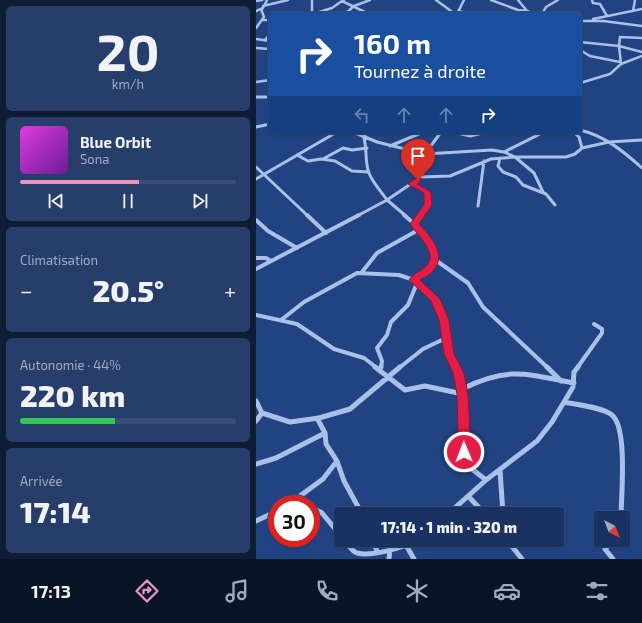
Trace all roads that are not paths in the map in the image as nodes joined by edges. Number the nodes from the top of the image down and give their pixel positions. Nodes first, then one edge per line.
1 (262, 0) edge
2 (268, 0) edge
3 (288, 0) edge
4 (312, 0) edge
5 (343, 0) edge
6 (370, 0) edge
7 (436, 0) edge
8 (464, 0) edge
9 (491, 0) edge
10 (518, 0) edge
11 (558, 0) edge
12 (592, 0) edge
13 (635, 0) edge
14 (256, 1) edge
15 (263, 6) junction
16 (354, 6) junction
17 (260, 9) junction
18 (642, 9) edge
19 (633, 10) junction
20 (256, 11) edge
21 (313, 12) edge
22 (319, 12) edge
23 (347, 12) edge
24 (365, 12) edge
25 (455, 12) edge
26 (458, 12) edge
27 (525, 12) edge
28 (527, 12) edge
29 (543, 12) edge
30 (607, 16) junction
31 (591, 19) junction
32 (262, 20) junction
33 (268, 20) edge
34 (582, 21) edge
35 (642, 26) edge
36 (256, 28) edge
37 (268, 36) edge
38 (642, 38) edge
39 (256, 39) edge
40 (265, 40) junction
41 (268, 41) edge
42 (582, 42) edge
43 (587, 43) junction
44 (619, 46) junction
45 (256, 48) edge
46 (582, 48) edge
47 (268, 49) edge
48 (582, 51) edge
49 (642, 52) edge
50 (642, 56) edge
51 (620, 63) junction
52 (268, 80) edge
53 (256, 82) edge
54 (582, 82) edge
55 (256, 97) edge
56 (268, 98) edge
57 (268, 124) edge
58 (256, 127) edge
59 (582, 130) edge
60 (334, 134) edge
61 (357, 134) edge
62 (367, 134) edge
63 (418, 134) edge
64 (440, 134) edge
65 (458, 134) edge
66 (481, 134) edge
67 (540, 134) edge
68 (576, 134) edge
69 (363, 137) junction
70 (642, 140) edge
71 (609, 142) junction
72 (389, 146) junction
73 (366, 148) junction
74 (582, 148) junction
75 (504, 152) junction
76 (425, 154) junction
77 (297, 155) junction
78 (515, 157) junction
79 (500, 158) junction
80 (323, 159) junction
81 (484, 161) junction
82 (256, 167) edge
83 (642, 168) edge
84 (368, 172) junction
85 (264, 175) junction
86 (420, 177) junction
87 (256, 179) edge
88 (412, 184) junction
89 (543, 192) junction
90 (387, 200) junction
91 (555, 205) dead end
92 (478, 206) dead end
93 (256, 220) edge
94 (414, 224) junction
95 (420, 229) junction
96 (326, 233) junction
97 (297, 248) junction
98 (256, 258) edge
99 (434, 259) junction
100 (271, 261) junction
101 (256, 269) edge
102 (362, 272) junction
103 (415, 281) junction
104 (256, 315) edge
105 (281, 320) junction
106 (594, 324) dead end
107 (446, 338) junction
108 (380, 369) junction
109 (388, 376) junction
110 (561, 381) junction
111 (574, 383) junction
112 (462, 389) junction
113 (463, 394) junction
114 (256, 401) edge
115 (564, 402) junction
116 (262, 414) junction
117 (317, 418) junction
118 (256, 421) edge
119 (325, 433) junction
120 (337, 461) junction
121 (256, 464) edge
122 (500, 470) junction
123 (486, 480) junction
124 (300, 495) edge
125 (468, 496) junction
126 (358, 507) edge
127 (456, 507) edge
128 (478, 507) edge
129 (503, 507) edge
130 (621, 511) edge
131 (320, 512) edge
132 (268, 515) edge
133 (256, 521) edge
134 (334, 528) edge
135 (350, 547) edge
136 (375, 547) edge
137 (398, 547) edge
138 (407, 547) edge
139 (513, 547) edge
140 (607, 547) edge
141 (390, 549) junction
142 (377, 551) junction
143 (389, 559) edge
144 (414, 559) edge
145 (522, 559) edge
146 (613, 559) edge

1 - 14 street
2 - 15 street
3 - 15 street
4 - 21 street
5 - 16 street
5 - 22 street
6 - 16 street
7 - 25 street
8 - 26 street
9 - 27 street
10 - 28 street
11 - 29 street
12 - 30 street
13 - 19 street
15 - 17 street
16 - 23 street
16 - 24 street
17 - 20 street
17 - 32 street
18 - 19 street
19 - 30 street
30 - 31 street
31 - 34 street
31 - 35 street
32 - 33 street
32 - 36 street
37 - 40 street
38 - 44 street
39 - 40 street
40 - 41 street
42 - 43 street
43 - 44 street
43 - 46 street
44 - 49 street
44 - 51 street
45 - 47 street
48 - 51 street
50 - 51 street
51 - 54 street
52 - 53 street
55 - 56 street
57 - 58 street
59 - 71 street
60 - 77 street
61 - 69 street
62 - 69 street
63 - 72 street
64 - 76 street
65 - 66 street
67 - 75 street
68 - 74 street
69 - 72 street
69 - 73 street
70 - 71 street
71 - 74 street
71 - 83 street
72 - 76 street
73 - 80 street
73 - 84 street
74 - 78 street
75 - 76 street
75 - 78 street
76 - 86 street
77 - 80 street
77 - 85 street
78 - 79 street
78 - 89 street
79 - 81 street
79 - 89 street
80 - 84 street
81 - 86 street
81 - 92 street
82 - 85 street
84 - 90 street
85 - 87 street
85 - 96 street
86 - 88 street
88 - 90 street
88 - 94 street
89 - 91 street
90 - 94 street
90 - 96 street
93 - 97 street
94 - 95 street
95 - 99 street
95 - 102 street
96 - 97 street
97 - 100 street
98 - 100 street
99 - 103 street
99 - 110 street
100 - 101 street
102 - 103 street
102 - 105 street
103 - 107 street
103 - 108 street
104 - 105 street
105 - 108 street
106 - 111 street
107 - 109 street
107 - 112 street
108 - 109 street
109 - 113 street
109 - 117 street
110 - 111 street
110 - 112 street
111 - 115 street
112 - 113 street
113 - 123 street
114 - 116 street
115 - 122 street
115 - 130 street
116 - 117 street
116 - 118 street
117 - 119 street
119 - 120 street
119 - 121 street
120 - 124 street
120 - 126 street
122 - 123 street
122 - 129 street
123 - 125 street
125 - 127 street
125 - 128 street
131 - 134 street
132 - 133 street
135 - 142 street
136 - 142 street
137 - 141 street
138 - 144 street
139 - 145 street
140 - 146 street
141 - 142 street
141 - 143 street

